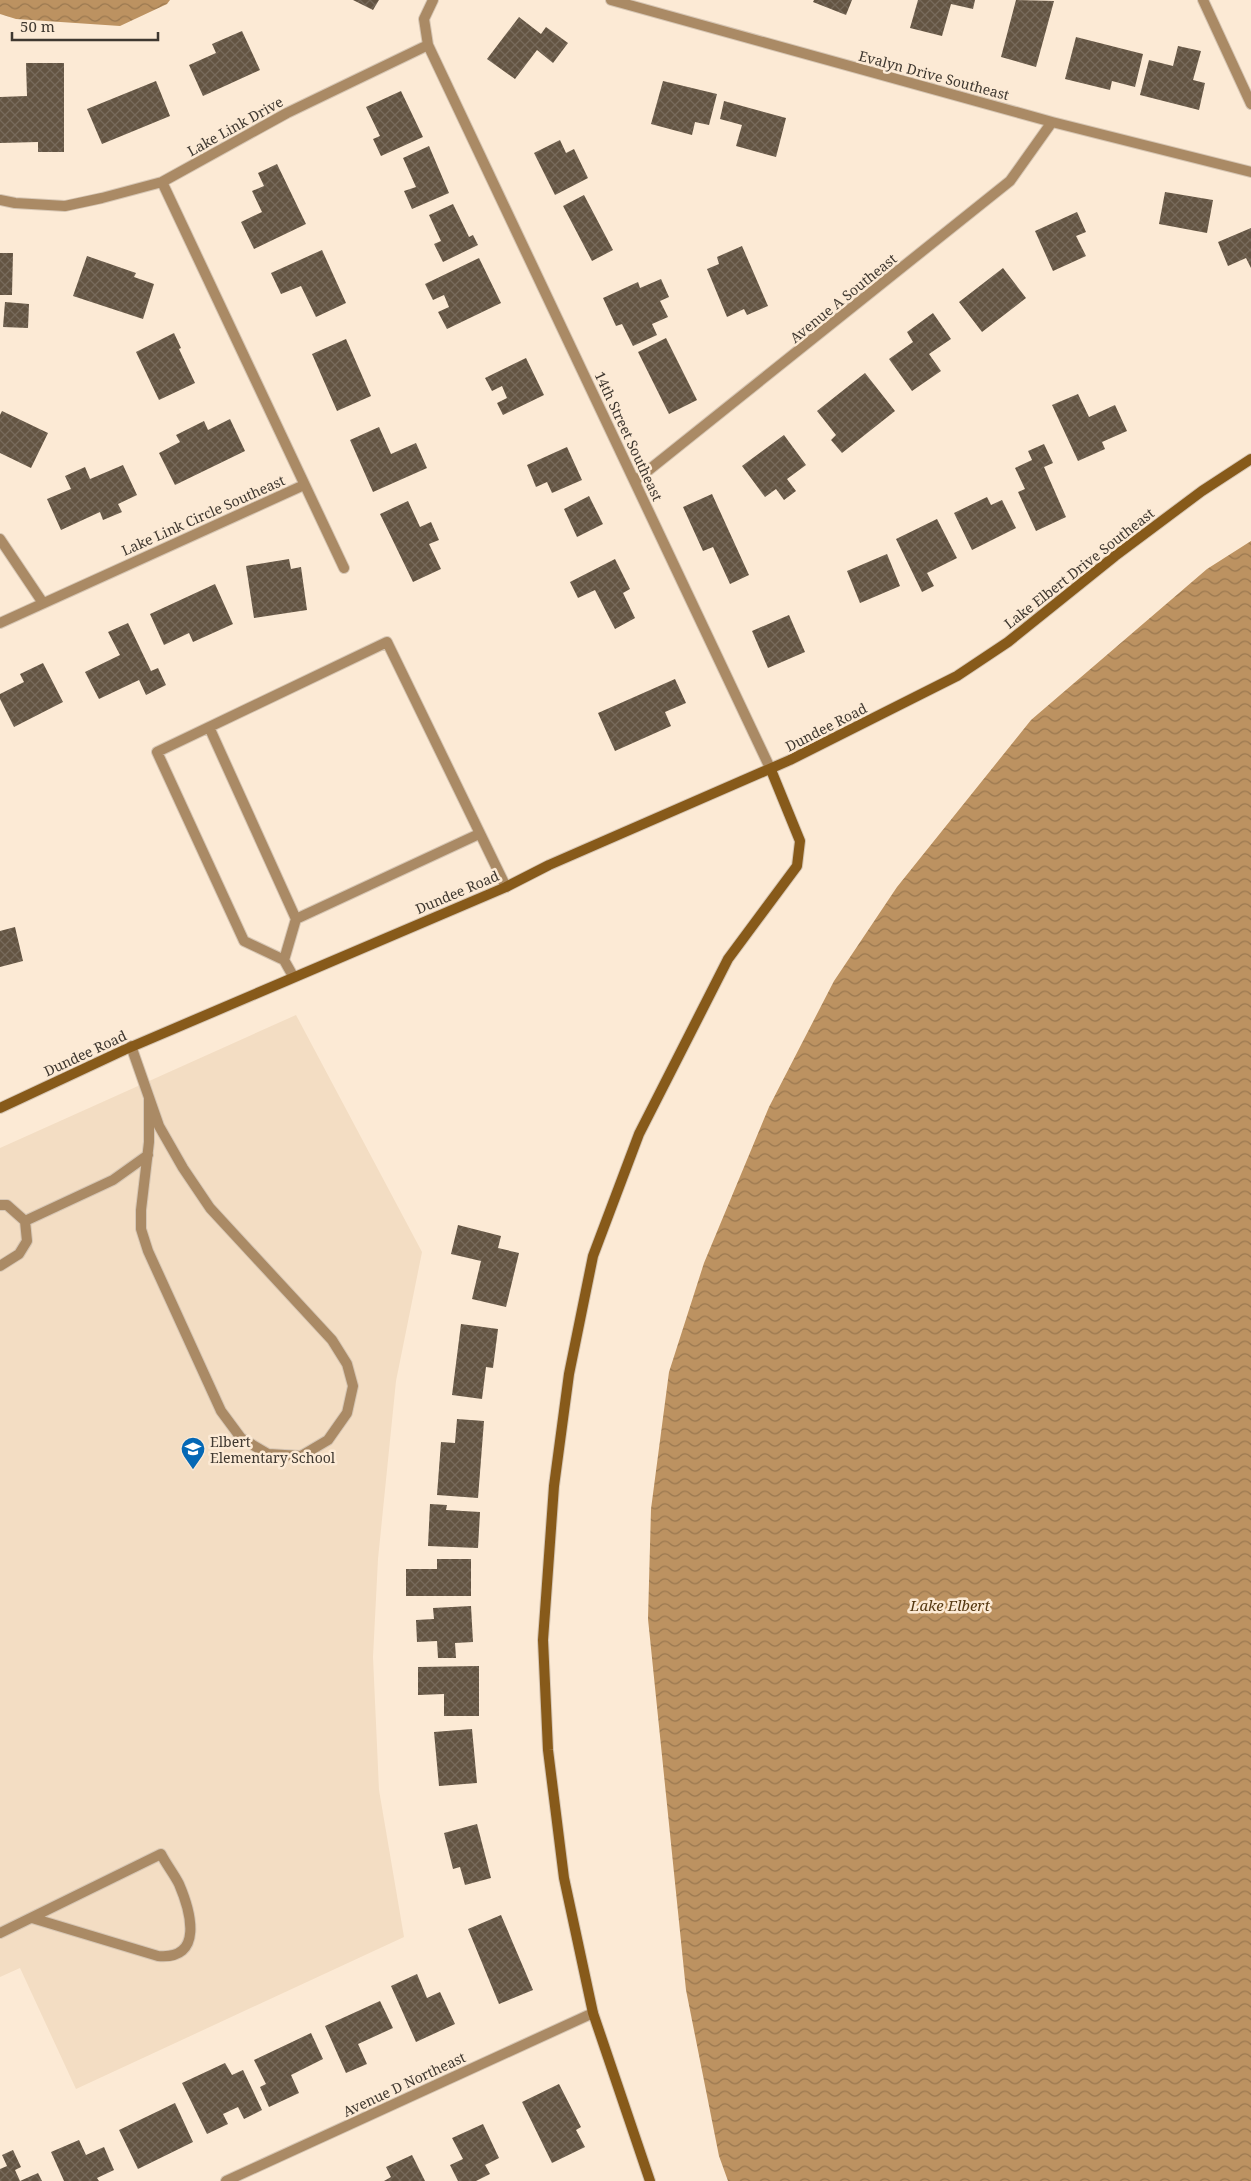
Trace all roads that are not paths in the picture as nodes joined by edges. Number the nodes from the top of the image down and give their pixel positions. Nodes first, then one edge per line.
1 (433, 0) edge
2 (611, 0) edge
3 (1203, 0) edge
4 (428, 45) junction
5 (1251, 104) edge
6 (1052, 122) junction
7 (1251, 172) edge
8 (162, 182) junction
9 (0, 200) edge
10 (1251, 459) edge
11 (635, 481) junction
12 (304, 485) junction
13 (0, 539) edge
14 (344, 568) dead end
15 (43, 603) junction
16 (0, 623) edge
17 (922, 694) joint
18 (209, 727) junction
19 (771, 770) junction
20 (479, 834) junction
21 (506, 887) junction
22 (296, 919) junction
23 (284, 960) junction
24 (292, 976) junction
25 (131, 1046) junction
26 (149, 1098) junction
27 (0, 1108) edge
28 (148, 1155) junction
29 (0, 1206) edge
30 (25, 1221) junction
31 (0, 1266) edge
32 (32, 1918) junction
33 (0, 1933) edge
34 (593, 2013) junction
35 (226, 2181) edge
36 (650, 2181) edge

1 - 4 street
2 - 6 street, Evalyn Drive Southeast
3 - 5 street
4 - 8 street, Lake Link Drive
4 - 11 street, 14th Street Southeast
6 - 7 street, Evalyn Drive Southeast
6 - 11 street, Avenue A Southeast
8 - 9 street, Lake Link Drive
8 - 12 street, Lake Link Circle Southeast
10 - 17 street, Lake Elbert Drive Southeast
11 - 19 street, 14th Street Southeast
12 - 14 street
12 - 15 street, Lake Link Circle Southeast
13 - 15 street
15 - 16 street, Lake Link Circle Southeast
17 - 19 street, Dundee Road
18 - 20 street
18 - 22 street
18 - 23 street
19 - 21 street, Dundee Road
19 - 34 street, 14th Street Southeast
20 - 21 street
20 - 22 street
21 - 24 street, Dundee Road
22 - 23 street
23 - 24 street
24 - 25 street, Dundee Road
25 - 26 street
25 - 27 street, Dundee Road
26 - 28 street
26 - 28 street
28 - 30 street
29 - 30 street
30 - 31 street
32 - 32 street
32 - 33 street
34 - 35 street, Avenue D Northeast
34 - 36 street

